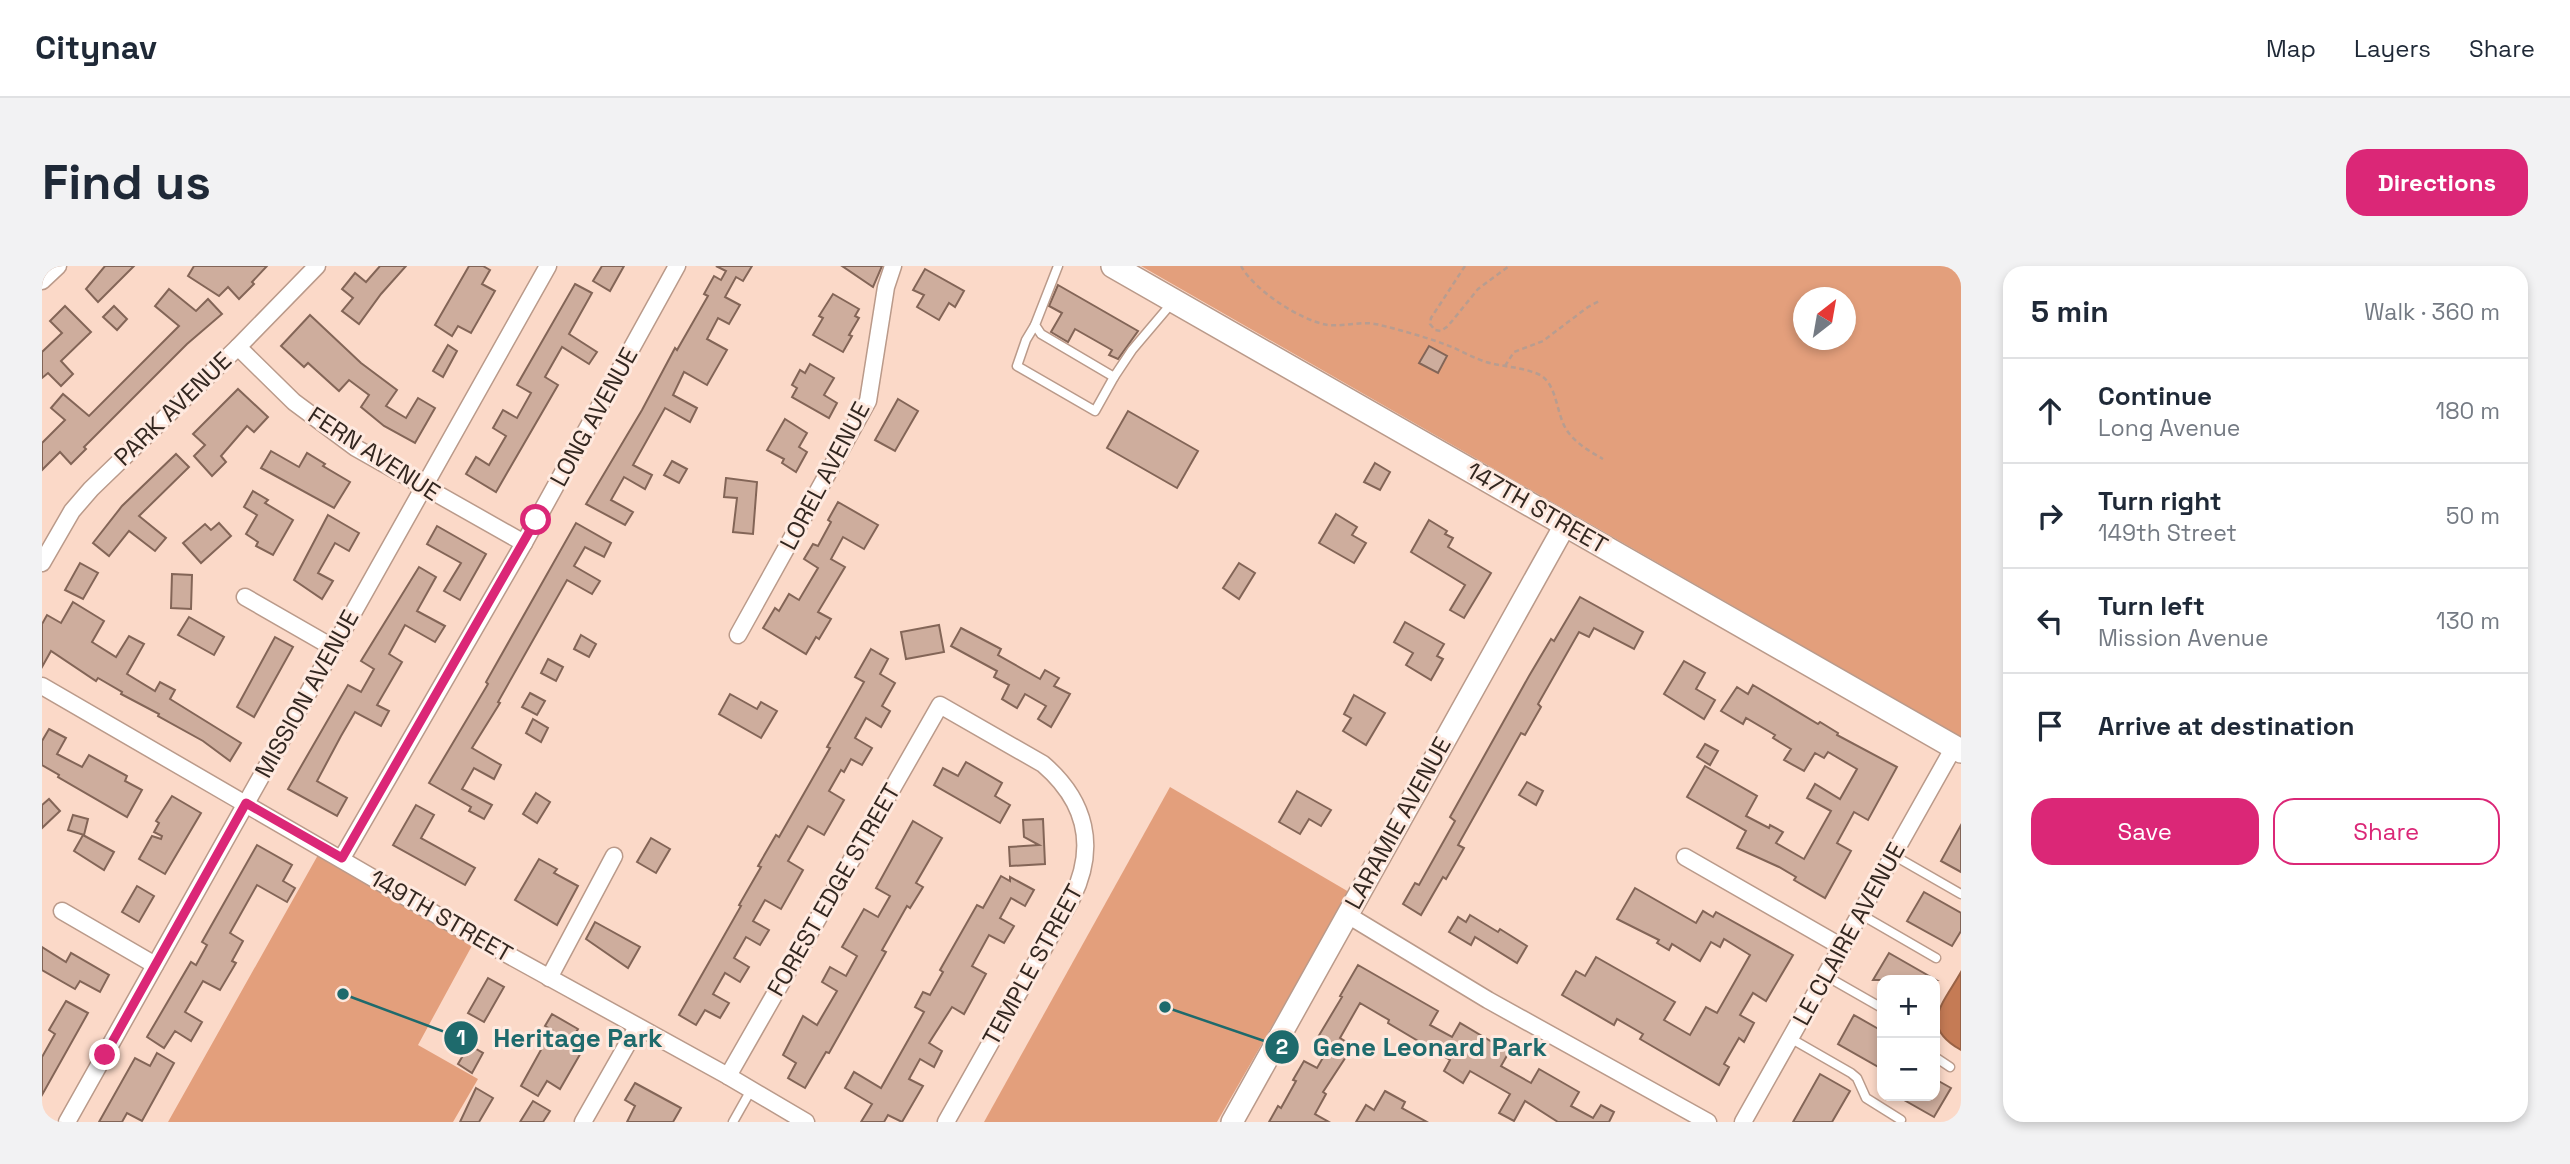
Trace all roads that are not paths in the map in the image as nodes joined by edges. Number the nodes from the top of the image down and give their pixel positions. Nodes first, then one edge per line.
1 (58, 266) edge
2 (317, 266) edge
3 (548, 266) edge
4 (677, 266) edge
5 (894, 266) edge
6 (1058, 266) edge
7 (1112, 266) edge
8 (42, 281) edge
9 (1173, 301) junction
10 (1035, 325) junction
11 (238, 347) junction
12 (1114, 377) junction
13 (424, 488) junction
14 (1565, 525) junction
15 (524, 543) junction
16 (42, 563) edge
17 (245, 597) dead end
18 (738, 635) dead end
19 (332, 647) junction
20 (42, 686) edge
21 (940, 705) joint
22 (1957, 749) edge
23 (246, 803) junction
24 (1893, 855) junction
25 (614, 856) dead end
26 (1685, 857) dead end
27 (342, 858) junction
28 (1961, 894) edge
29 (62, 911) dead end
30 (1860, 914) junction
31 (1346, 915) junction
32 (1842, 947) junction
33 (1936, 958) dead end
34 (155, 965) junction
35 (1826, 976) junction
36 (549, 978) junction
37 (1877, 1005) edge
38 (638, 1027) junction
39 (1790, 1038) junction
40 (1940, 1060) edge
41 (1950, 1067) dead end
42 (728, 1076) junction
43 (751, 1090) junction
44 (1902, 1120) dead end
45 (802, 1121) edge
46 (67, 1122) edge
47 (583, 1122) edge
48 (733, 1122) edge
49 (946, 1122) edge
50 (1232, 1122) edge
51 (1708, 1122) edge
52 (1743, 1122) edge

1 - 8 street
2 - 11 street, PARK AVENUE
3 - 13 street, MISSION AVENUE
4 - 15 street, LONG AVENUE
5 - 18 street, LOREL AVENUE
6 - 10 lane
7 - 9 main road, 147TH STREET
9 - 12 lane
9 - 14 main road, 147TH STREET
10 - 12 lane
10 - 12 lane
11 - 13 street, FERN AVENUE
11 - 16 street, PARK AVENUE
13 - 15 street, FERN AVENUE
13 - 19 street, MISSION AVENUE
14 - 22 main road, 147TH STREET
14 - 31 street, LARAMIE AVENUE
15 - 27 street, LONG AVENUE
17 - 19 street
19 - 23 street, MISSION AVENUE
20 - 23 street, 149TH STREET
21 - 42 street, FOREST EDGE STREET
21 - 49 street, TEMPLE STREET
22 - 24 street, LE CLAIRE AVENUE
23 - 27 street, 149TH STREET
23 - 34 street, MISSION AVENUE
24 - 28 lane
24 - 30 street, LE CLAIRE AVENUE
25 - 36 street
26 - 32 street
27 - 36 street, 149TH STREET
29 - 34 street
30 - 32 street, LE CLAIRE AVENUE
30 - 33 lane
31 - 50 street, LARAMIE AVENUE
31 - 51 street
32 - 35 street, LE CLAIRE AVENUE
34 - 46 street, MISSION AVENUE
35 - 37 lane
35 - 39 street, LE CLAIRE AVENUE
36 - 38 street, 149TH STREET
38 - 42 street, 149TH STREET
38 - 47 street
39 - 44 lane
39 - 52 street, LE CLAIRE AVENUE
40 - 41 lane
42 - 43 street, 149TH STREET
43 - 45 street, 149TH STREET
43 - 48 lane

